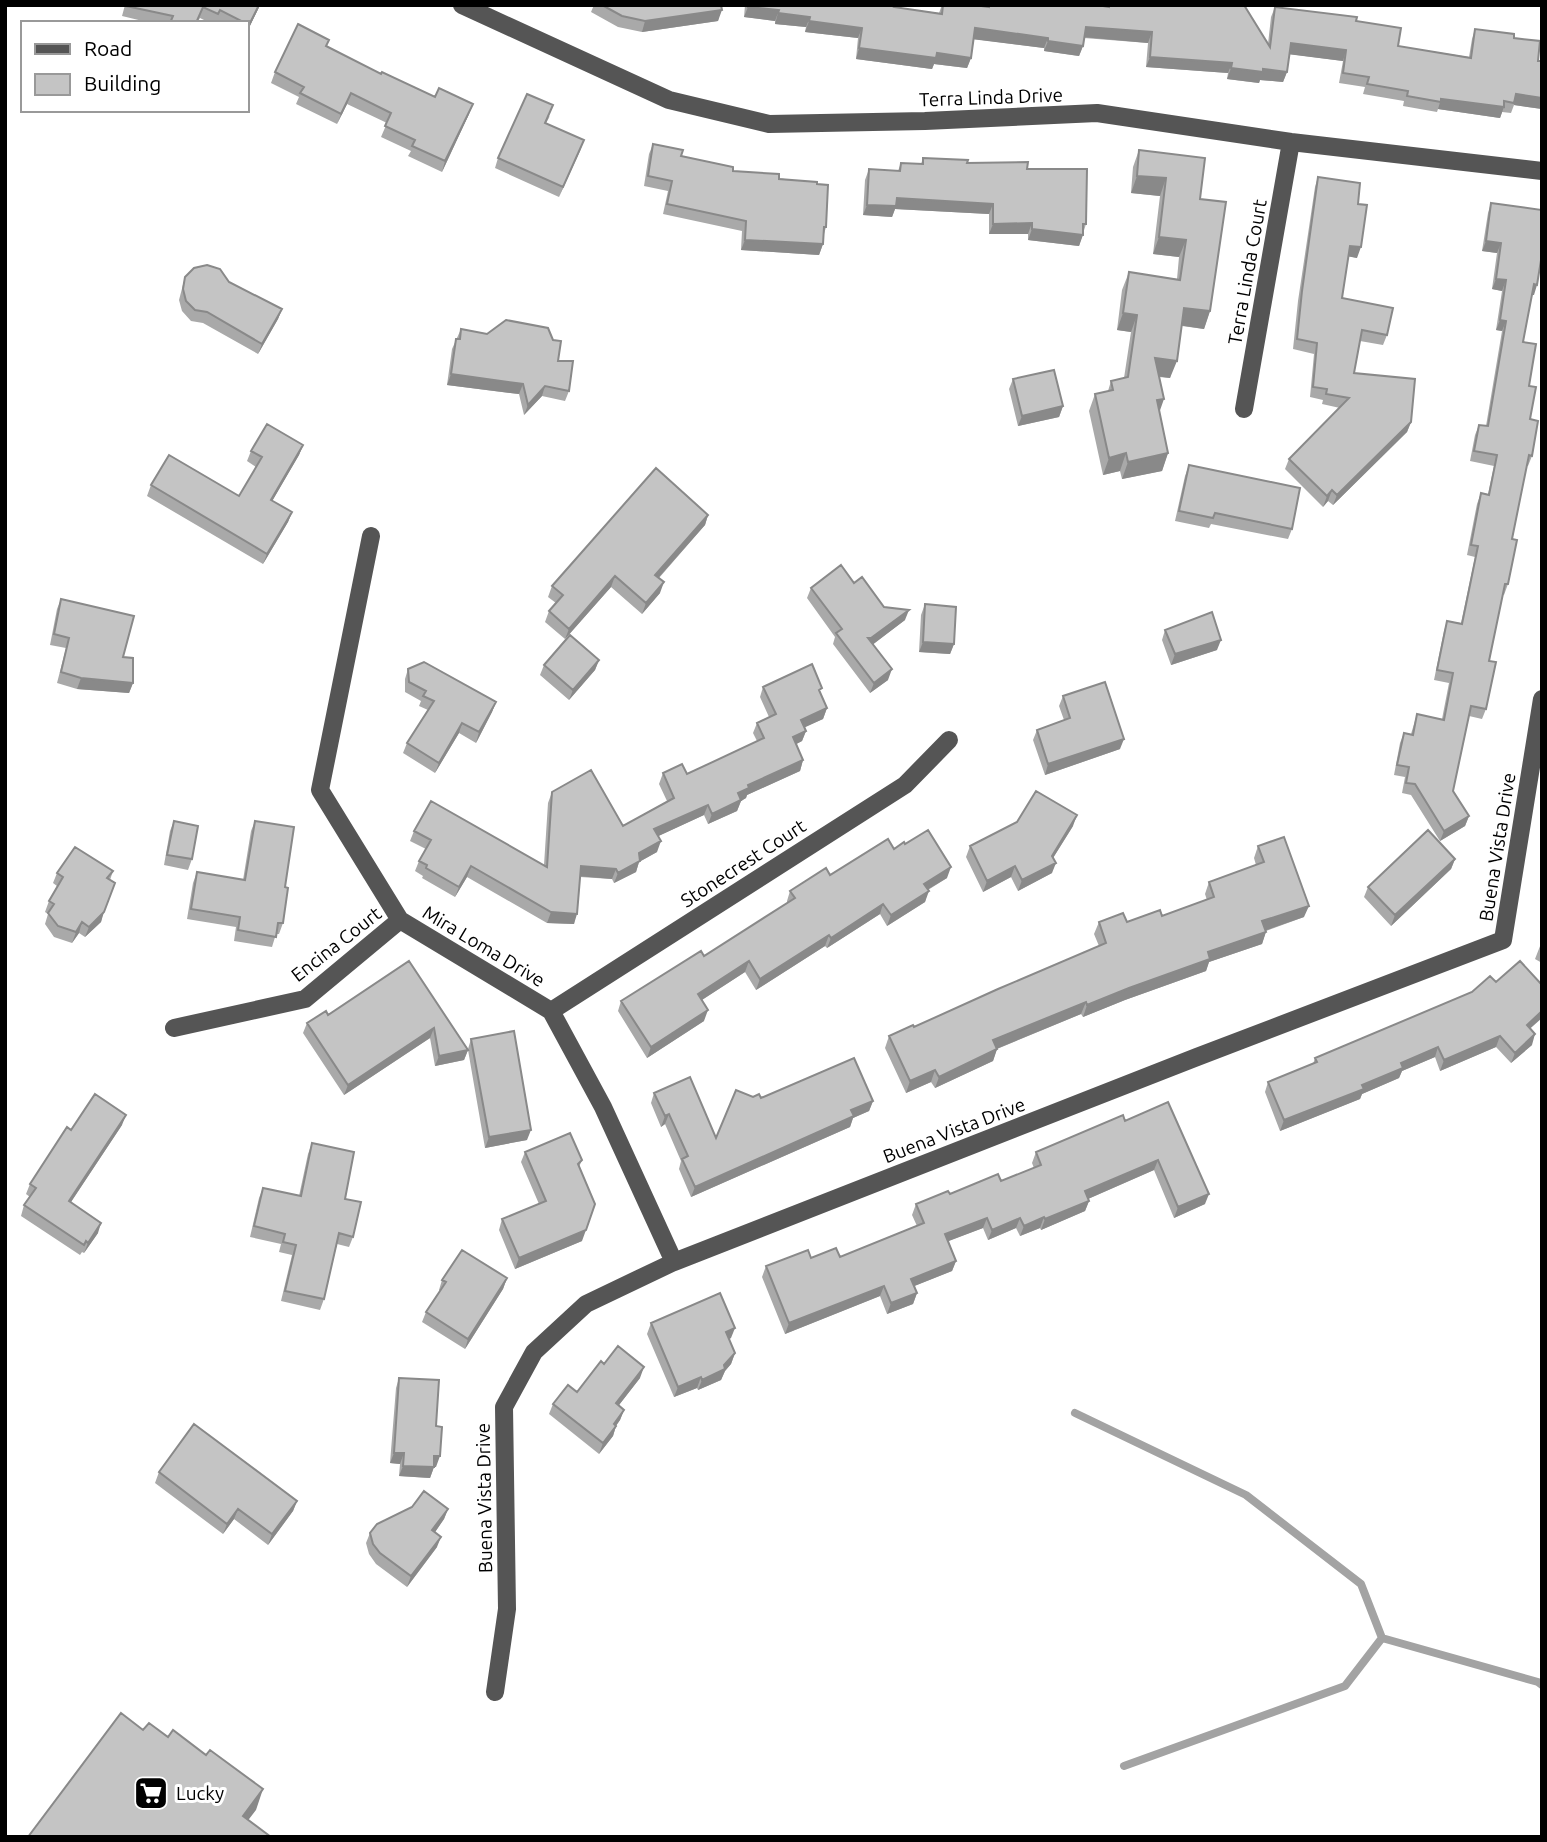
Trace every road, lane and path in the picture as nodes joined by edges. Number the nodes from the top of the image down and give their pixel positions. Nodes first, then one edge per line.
1 (462, 5) edge
2 (1292, 142) junction
3 (1542, 171) edge
4 (1244, 409) dead end
5 (371, 536) dead end
6 (1542, 699) edge
7 (949, 740) dead end
8 (400, 920) junction
9 (551, 1011) junction
10 (174, 1028) dead end
11 (674, 1262) junction
12 (495, 1692) dead end

1 - 2 street, Terra Linda Drive
2 - 3 street, Terra Linda Drive
2 - 4 street, Terra Linda Court
5 - 8 street, Mira Loma Drive
6 - 11 street, Buena Vista Drive
7 - 9 street, Stonecrest Court
8 - 9 street, Mira Loma Drive
8 - 10 street, Encina Court
9 - 11 street, Mira Loma Drive
11 - 12 street, Buena Vista Drive

